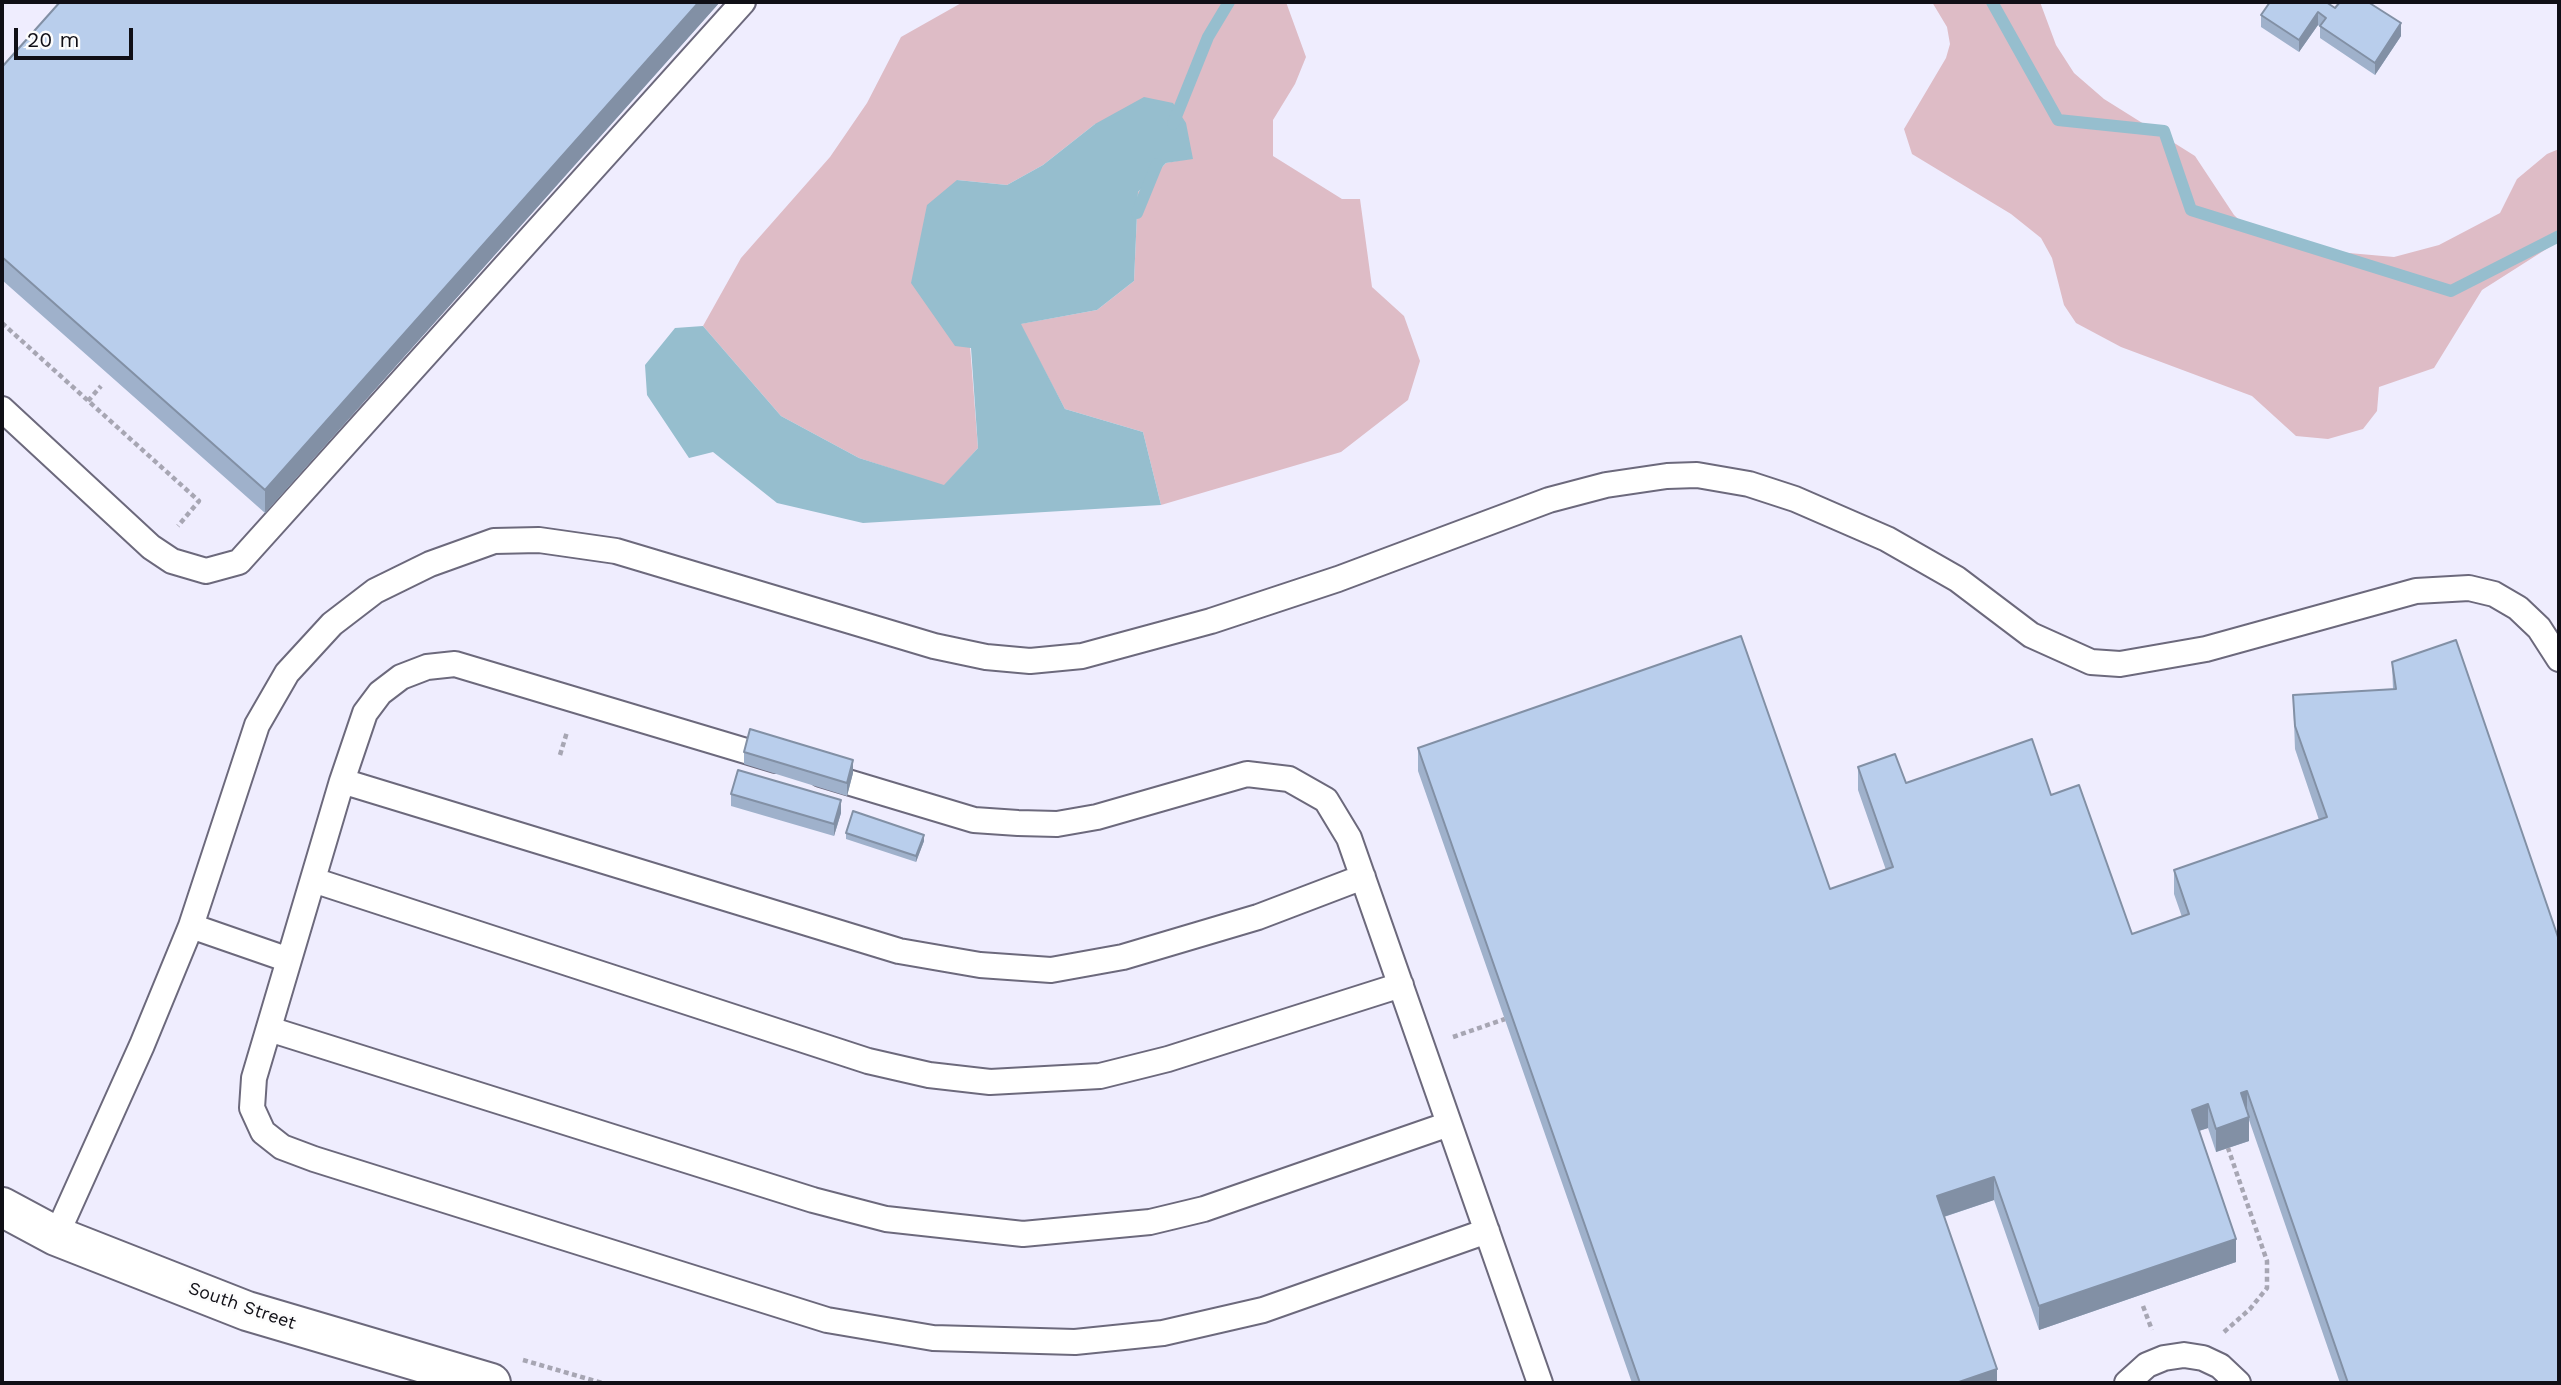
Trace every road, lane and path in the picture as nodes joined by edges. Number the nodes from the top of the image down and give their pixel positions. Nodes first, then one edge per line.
1 (743, 2) edge
2 (2, 323) edge
3 (101, 386) dead end
4 (88, 401) junction
5 (2, 409) edge
6 (178, 526) dead end
7 (2559, 659) edge
8 (342, 781) junction
9 (1363, 877) junction
10 (313, 880) junction
11 (191, 926) junction
12 (289, 960) junction
13 (1401, 985) junction
14 (1505, 1019) edge
15 (269, 1029) junction
16 (1449, 1039) dead end
17 (1449, 1124) junction
18 (2228, 1148) edge
19 (2, 1207) edge
20 (1487, 1231) junction
21 (56, 1236) junction
22 (2143, 1306) edge
23 (2159, 1328) dead end
24 (2213, 1329) dead end
25 (2152, 1331) junction
26 (2139, 1336) dead end
27 (491, 1383) edge
28 (1540, 1383) edge
29 (2127, 1383) edge
30 (2238, 1383) edge

1 - 5 lane
2 - 4 path
3 - 4 path
4 - 6 path
7 - 11 lane
8 - 9 lane
8 - 9 lane
8 - 10 lane
9 - 13 lane
10 - 12 lane
10 - 13 lane
11 - 12 lane
11 - 21 lane
12 - 15 lane
13 - 17 lane
14 - 16 path
15 - 17 lane
15 - 20 lane
17 - 20 lane
18 - 24 path
19 - 21 street, South Street
20 - 28 lane
21 - 27 street, South Street
22 - 25 path
23 - 25 path
25 - 26 path
29 - 30 lane

